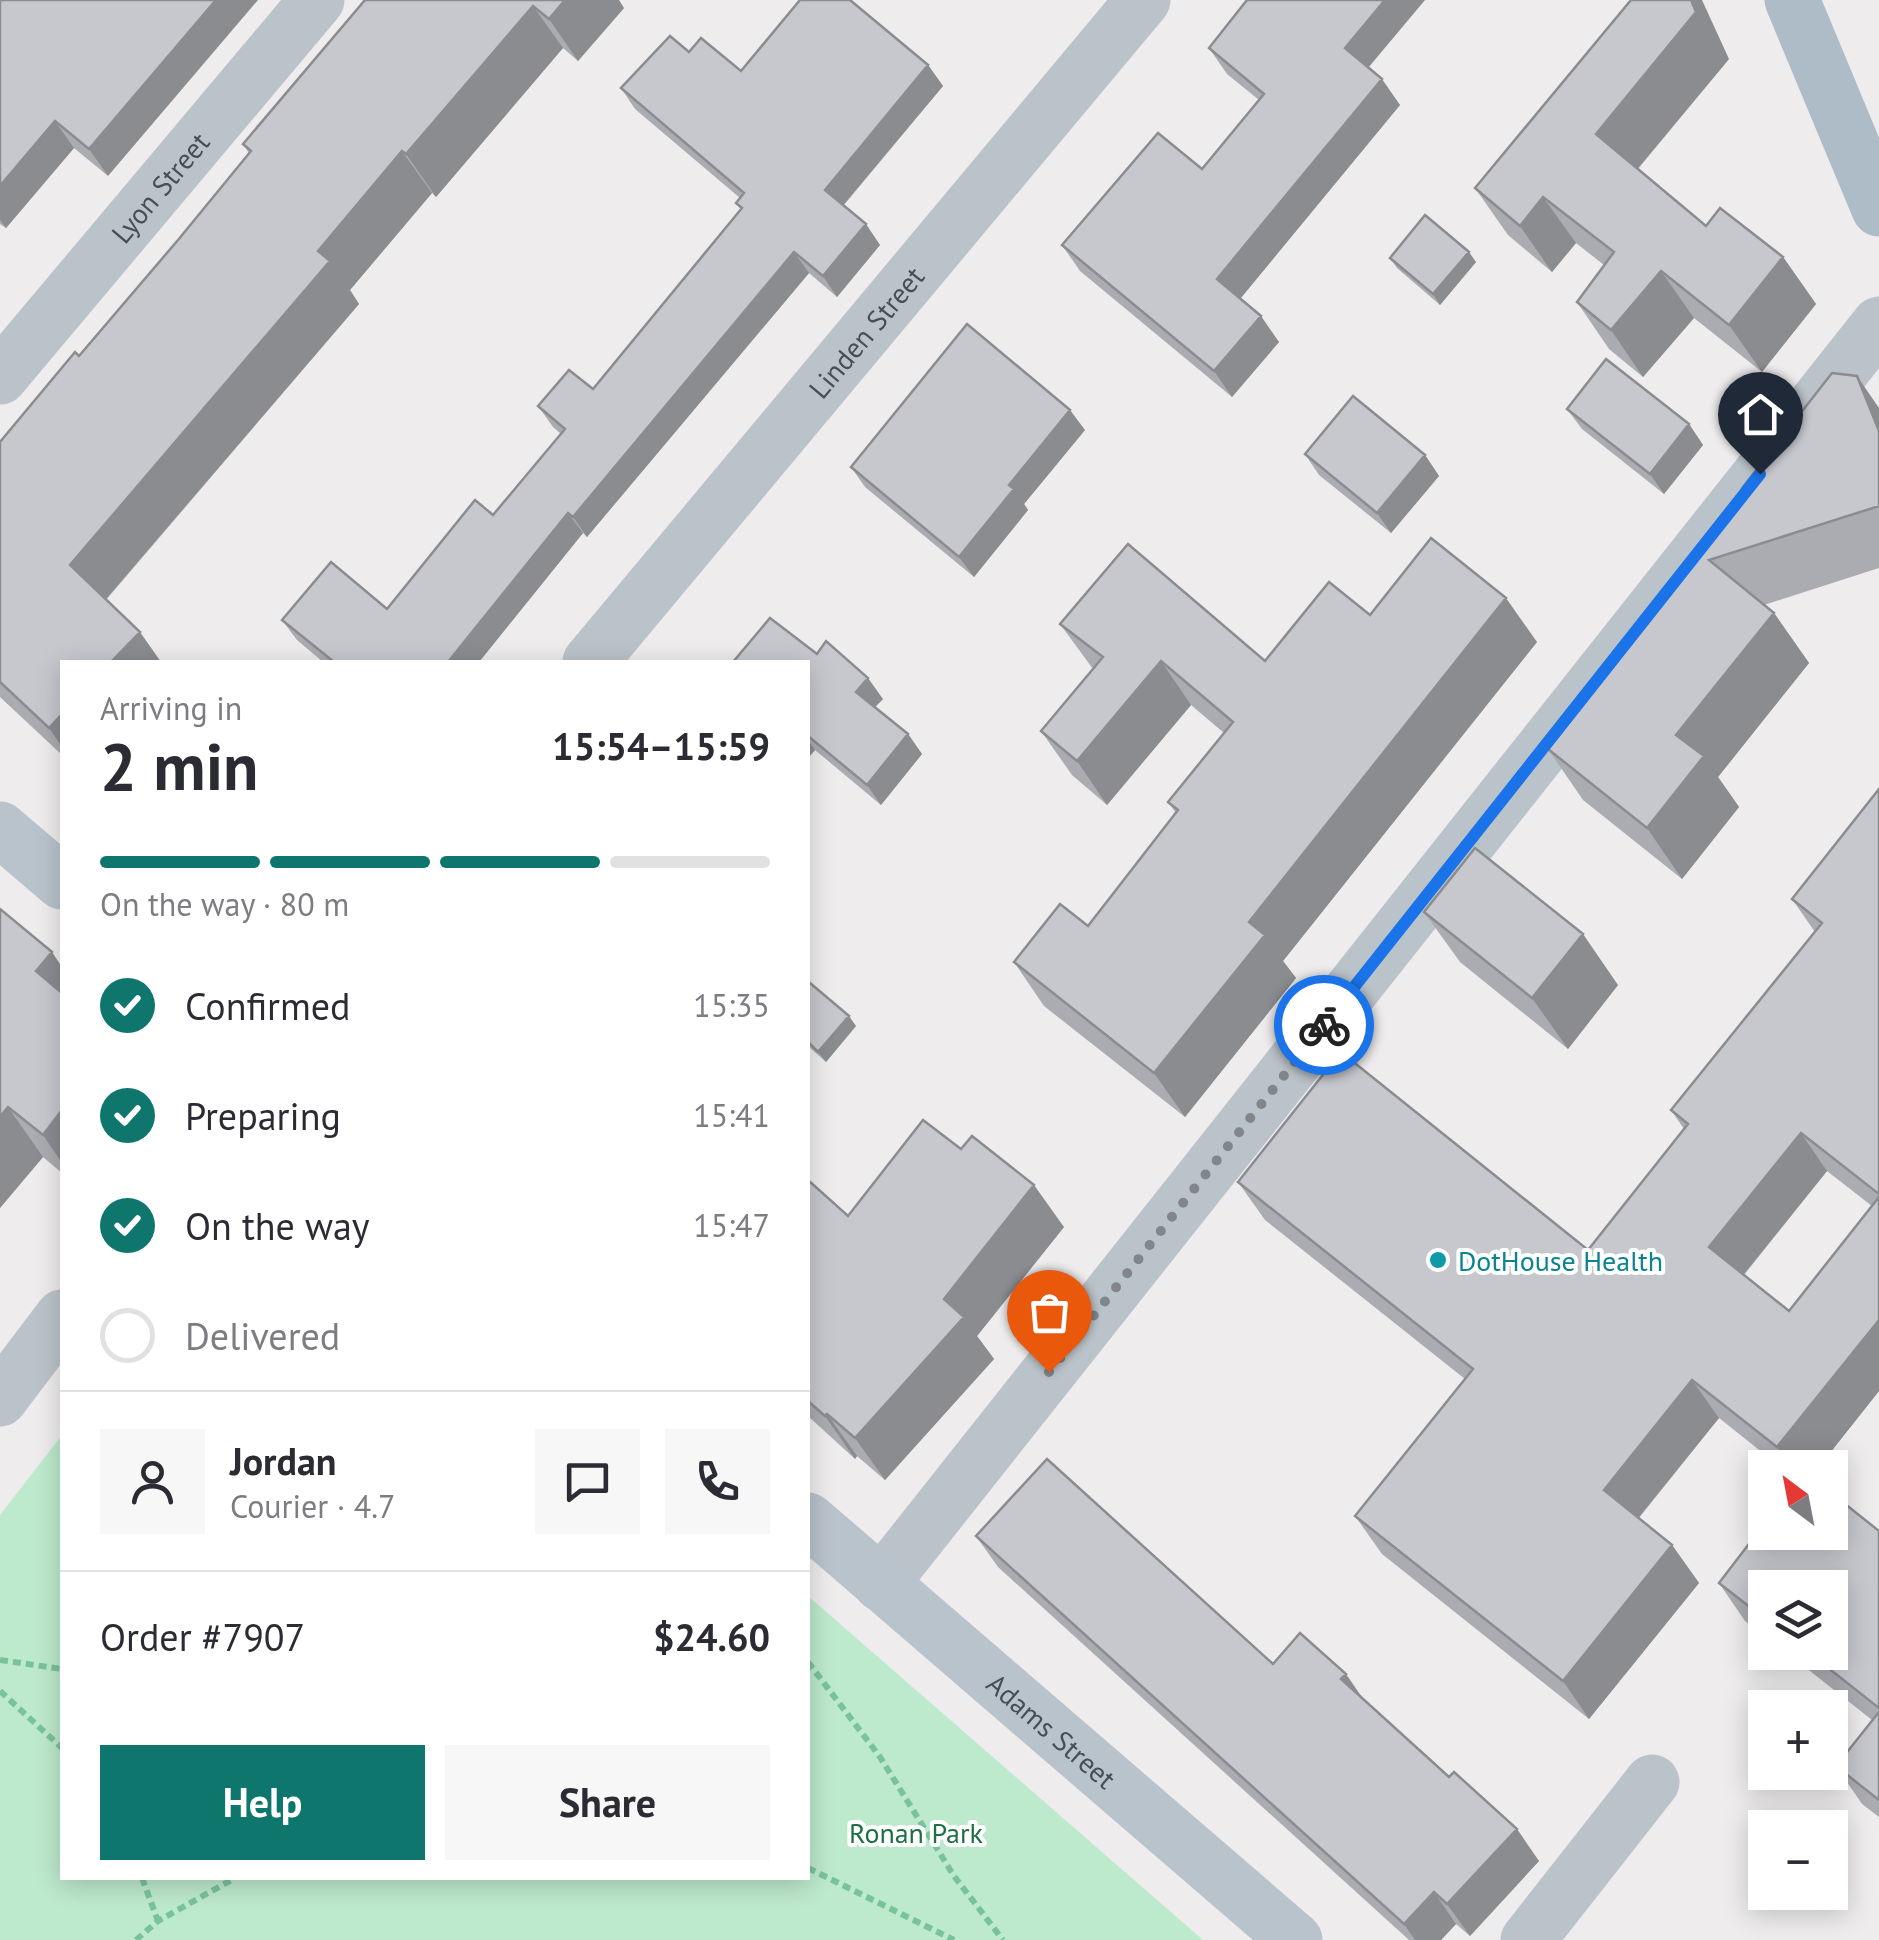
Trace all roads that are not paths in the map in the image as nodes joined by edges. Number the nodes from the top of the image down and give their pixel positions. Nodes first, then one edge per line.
1 (318, 0) edge
2 (1143, 0) edge
3 (1792, 0) edge
4 (1879, 209) edge
5 (1879, 324) edge
6 (0, 377) edge
7 (592, 660) edge
8 (0, 828) edge
9 (60, 880) edge
10 (60, 1320) edge
11 (0, 1399) edge
12 (810, 1522) edge
13 (881, 1584) junction
14 (1652, 1782) dead end
15 (1295, 1940) edge
16 (1528, 1940) edge

1 - 6 street, Lyon Street
2 - 7 street, Linden Street
3 - 4 main road
5 - 13 street
8 - 9 main road
10 - 11 street
12 - 13 main road, Adams Street
13 - 15 main road, Adams Street
14 - 16 street

